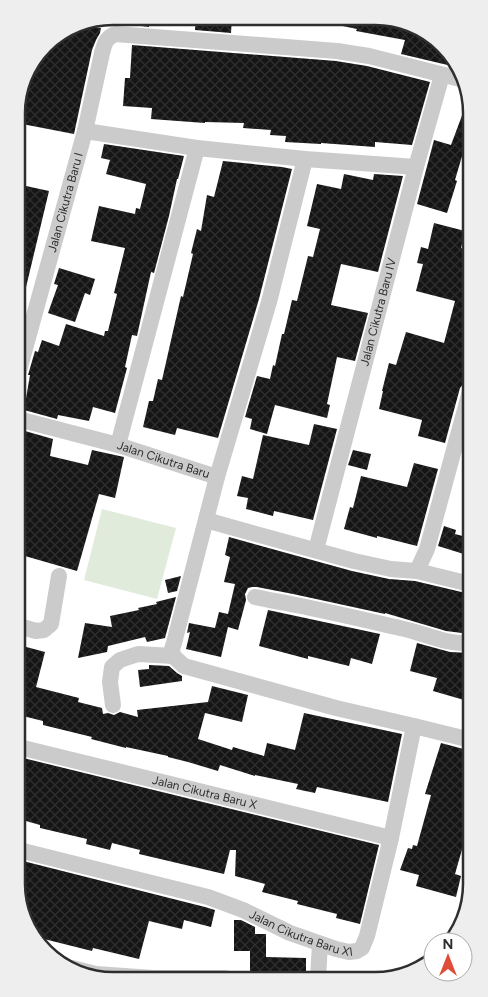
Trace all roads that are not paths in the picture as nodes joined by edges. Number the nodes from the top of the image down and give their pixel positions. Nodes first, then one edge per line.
1 (442, 75) junction
2 (456, 78) edge
3 (85, 131) junction
4 (197, 148) junction
5 (304, 159) junction
6 (416, 167) junction
7 (25, 349) edge
8 (463, 417) edge
9 (25, 421) edge
10 (118, 445) junction
11 (217, 477) junction
12 (206, 520) junction
13 (316, 550) junction
14 (417, 570) junction
15 (59, 576) dead end
16 (463, 582) edge
17 (254, 597) dead end
18 (25, 628) edge
19 (463, 644) edge
20 (173, 656) junction
21 (113, 705) dead end
22 (414, 726) junction
23 (463, 738) edge
24 (25, 748) edge
25 (391, 838) junction
26 (25, 851) edge
27 (320, 944) junction
28 (318, 972) edge

1 - 2 street
1 - 3 street, Jalan Cikutra Baru I
1 - 6 street, Jalan Cikutra Baru IV
3 - 4 street
3 - 7 street, Jalan Cikutra Baru I
4 - 5 street
4 - 10 street
5 - 6 street
5 - 11 street
6 - 13 street, Jalan Cikutra Baru IV
8 - 14 street
9 - 10 street, Jalan Cikutra Baru
10 - 11 street, Jalan Cikutra Baru
11 - 12 street, Jalan Cikutra Baru
12 - 13 street
12 - 20 street, Jalan Cikutra Baru
13 - 14 street
14 - 16 street
15 - 18 street
17 - 19 street
20 - 21 street
20 - 22 street
22 - 23 street
22 - 25 street, Jalan Cikutra Baru XI
24 - 25 street, Jalan Cikutra Baru X
25 - 27 street, Jalan Cikutra Baru XI
26 - 27 street, Jalan Cikutra Baru XI
27 - 28 street

